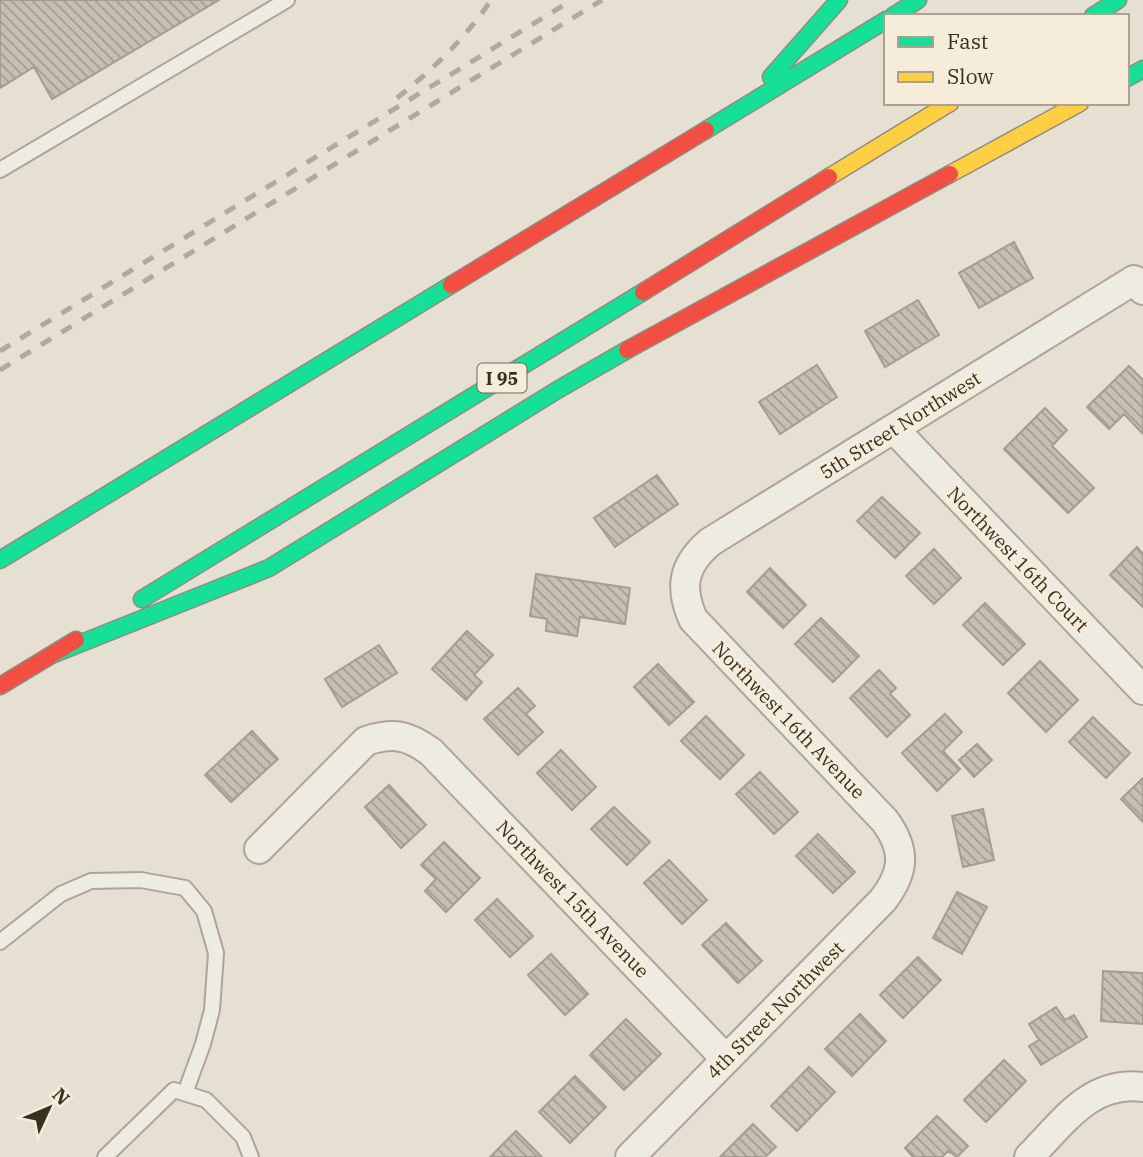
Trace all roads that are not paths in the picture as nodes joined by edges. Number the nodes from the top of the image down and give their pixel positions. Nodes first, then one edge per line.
1 (287, 0) edge
2 (839, 0) edge
3 (918, 0) edge
4 (1118, 0) edge
5 (895, 14) edge
6 (1096, 14) edge
7 (884, 21) edge
8 (947, 105) edge
9 (1076, 105) edge
10 (745, 107) junction
11 (0, 170) edge
12 (1140, 281) edge
13 (894, 429) junction
14 (0, 560) edge
15 (684, 586) joint
16 (54, 654) junction
17 (0, 686) edge
18 (1143, 690) edge
19 (259, 849) dead end
20 (901, 852) joint
21 (0, 942) edge
22 (726, 1059) junction
23 (1143, 1087) edge
24 (185, 1093) junction
25 (105, 1157) edge
26 (251, 1157) edge
27 (630, 1157) edge
28 (1029, 1157) edge

1 - 11 lane
2 - 10 highway
3 - 5 highway
4 - 6 highway
7 - 10 highway
8 - 16 highway, I 95
9 - 16 highway
10 - 14 highway
12 - 13 street, 5th Street Northwest
13 - 15 street, 5th Street Northwest
13 - 18 street, Northwest 16th Court
15 - 20 street, Northwest 16th Avenue
16 - 17 highway, I 95
19 - 22 street, Northwest 15th Avenue
20 - 22 street, 4th Street Northwest
21 - 24 lane
22 - 27 street, 4th Street Northwest
23 - 28 street
24 - 25 lane
24 - 26 lane

